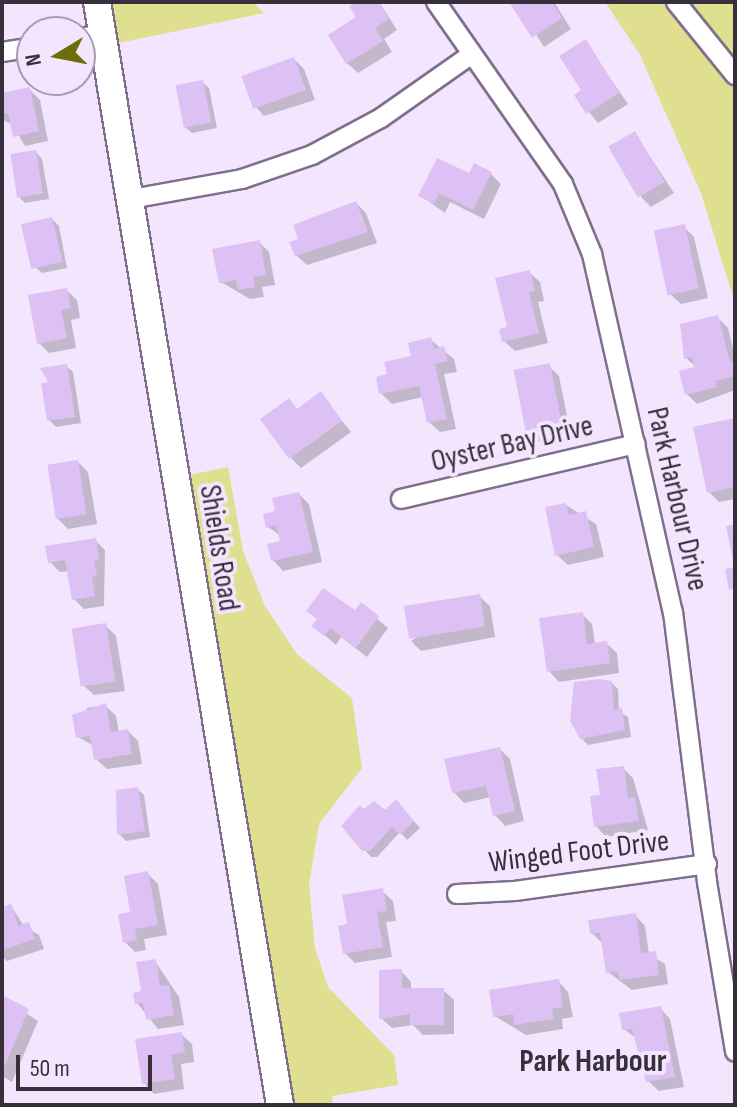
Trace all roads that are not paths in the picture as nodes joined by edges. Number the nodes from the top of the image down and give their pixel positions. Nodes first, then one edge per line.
1 (436, 2) edge
2 (676, 2) edge
3 (472, 54) junction
4 (96, 56) edge
5 (735, 75) edge
6 (131, 199) junction
7 (636, 444) junction
8 (401, 499) dead end
9 (707, 864) junction
10 (457, 894) dead end
11 (735, 1052) edge
12 (280, 1105) edge

1 - 3 street, Park Harbour Drive
2 - 5 street
3 - 6 street
3 - 7 street, Park Harbour Drive
4 - 6 main road, Shields Road
6 - 12 main road, Shields Road
7 - 8 street, Oyster Bay Drive
7 - 9 street, Park Harbour Drive
9 - 10 street, Winged Foot Drive
9 - 11 street, Park Harbour Drive

